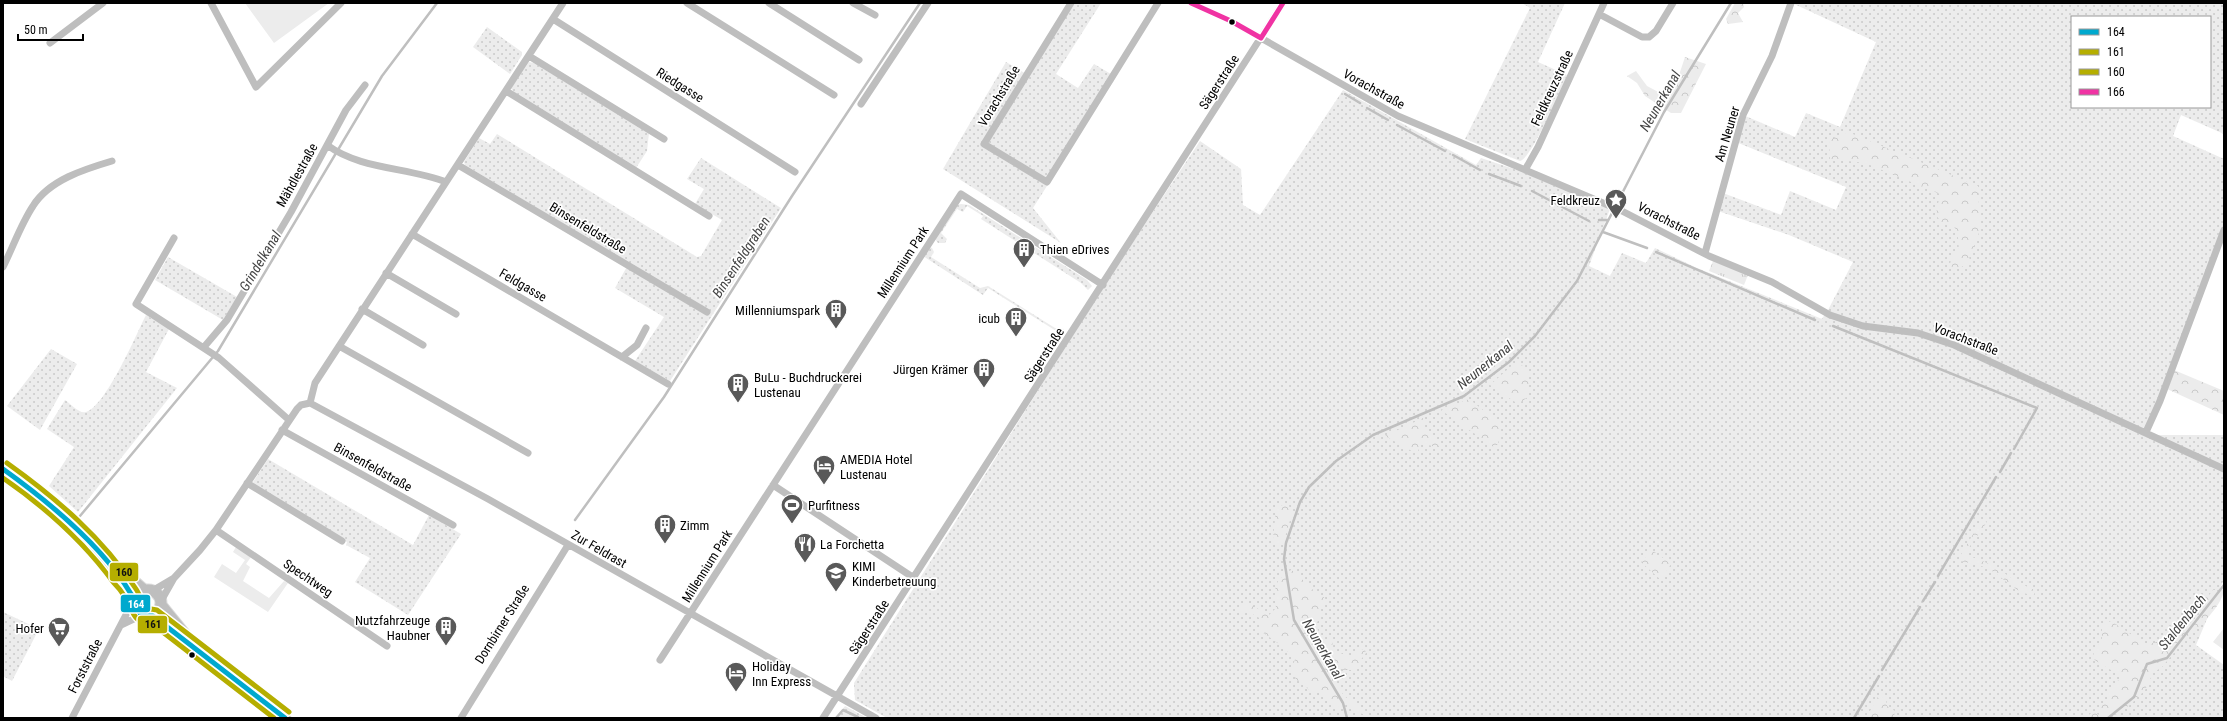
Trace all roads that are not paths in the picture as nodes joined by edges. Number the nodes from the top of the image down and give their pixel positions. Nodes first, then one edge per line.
1 (103, 3) edge
2 (211, 3) edge
3 (341, 3) edge
4 (563, 3) edge
5 (687, 3) edge
6 (769, 3) edge
7 (854, 3) edge
8 (928, 3) edge
9 (1071, 3) edge
10 (1158, 3) edge
11 (1191, 3) edge
12 (1283, 3) edge
13 (1604, 3) edge
14 (1673, 3) edge
15 (1791, 3) edge
16 (1599, 14) junction
17 (875, 15) dead end
18 (553, 19) junction
19 (1260, 38) junction
20 (50, 43) dead end
21 (529, 56) junction
22 (859, 60) dead end
23 (365, 85) dead end
24 (506, 91) junction
25 (834, 95) dead end
26 (861, 104) dead end
27 (664, 139) dead end
28 (330, 147) junction
29 (112, 161) dead end
30 (458, 165) junction
31 (1525, 170) junction
32 (795, 172) dead end
33 (446, 182) junction
34 (709, 216) dead end
35 (2224, 230) edge
36 (412, 234) junction
37 (174, 238) dead end
38 (1705, 253) junction
39 (3, 267) edge
40 (386, 273) junction
41 (1103, 285) junction
42 (362, 309) junction
43 (707, 312) dead end
44 (456, 314) dead end
45 (646, 328) dead end
46 (423, 345) dead end
47 (339, 346) junction
48 (206, 349) junction
49 (622, 357) junction
50 (668, 384) dead end
51 (310, 403) junction
52 (290, 420) junction
53 (282, 430) junction
54 (2146, 432) junction
55 (528, 453) dead end
56 (3, 469) edge
57 (2224, 469) edge
58 (247, 483) junction
59 (773, 485) junction
60 (453, 525) dead end
61 (216, 530) junction
62 (342, 541) dead end
63 (568, 545) junction
64 (94, 547) junction
65 (174, 578) junction
66 (914, 578) junction
67 (148, 591) junction
68 (135, 601) junction
69 (161, 603) junction
70 (690, 614) junction
71 (147, 615) junction
72 (121, 626) junction
73 (193, 646) junction
74 (387, 646) dead end
75 (660, 660) dead end
76 (837, 696) junction
77 (72, 718) edge
78 (285, 718) edge
79 (461, 718) edge
80 (823, 718) edge
81 (876, 718) edge

1 - 20 street
2 - 3 street
4 - 18 street
5 - 25 street
6 - 22 street
7 - 17 street
8 - 26 street
9 - 10 street, Vorachstraße
11 - 19 street, Vorachstraße
12 - 19 street, Sägerstraße
13 - 16 street, Feldkreuzstraße
14 - 16 street
15 - 38 street, Am Neuner
16 - 31 street, Feldkreuzstraße
18 - 21 street
18 - 32 street, Riedgasse
19 - 31 street, Vorachstraße
19 - 41 street, Sägerstraße
21 - 24 street
21 - 27 street
23 - 28 street, Mähdlestraße
24 - 30 street
24 - 34 street
28 - 33 street
28 - 48 street, Mähdlestraße
29 - 39 street
30 - 33 street
30 - 43 street, Binsenfeldstraße
31 - 38 street, Vorachstraße
33 - 36 street
35 - 54 street
36 - 40 street
36 - 49 street, Feldgasse
37 - 48 street
38 - 54 street, Vorachstraße
40 - 42 street
40 - 44 street
41 - 59 street, Millennium Park
41 - 66 street, Sägerstraße
42 - 46 street
42 - 47 street
45 - 49 street
47 - 51 street
47 - 55 street
48 - 52 street
49 - 50 street, Feldgasse
51 - 52 street
51 - 63 street, Zur Feldrast
52 - 53 street
53 - 58 street
53 - 60 street, Binsenfeldstraße
54 - 57 street, Vorachstraße
56 - 64 main road
58 - 61 street
58 - 62 street
59 - 66 street
59 - 70 street, Millennium Park
61 - 65 street
61 - 74 street, Spechtweg
63 - 70 street, Zur Feldrast
63 - 79 street, Dornbirner Straße
64 - 67 main road
64 - 68 main road
65 - 67 street
65 - 69 street
66 - 76 street, Sägerstraße
67 - 68 main road
67 - 69 main road
68 - 71 main road
68 - 72 street, Forststraße
69 - 71 main road
69 - 73 main road
70 - 75 street, Millennium Park
70 - 76 street, Zur Feldrast
71 - 72 street
71 - 73 main road
72 - 77 street, Forststraße
73 - 78 main road
76 - 80 street, Sägerstraße
76 - 81 street, Zur Feldrast

